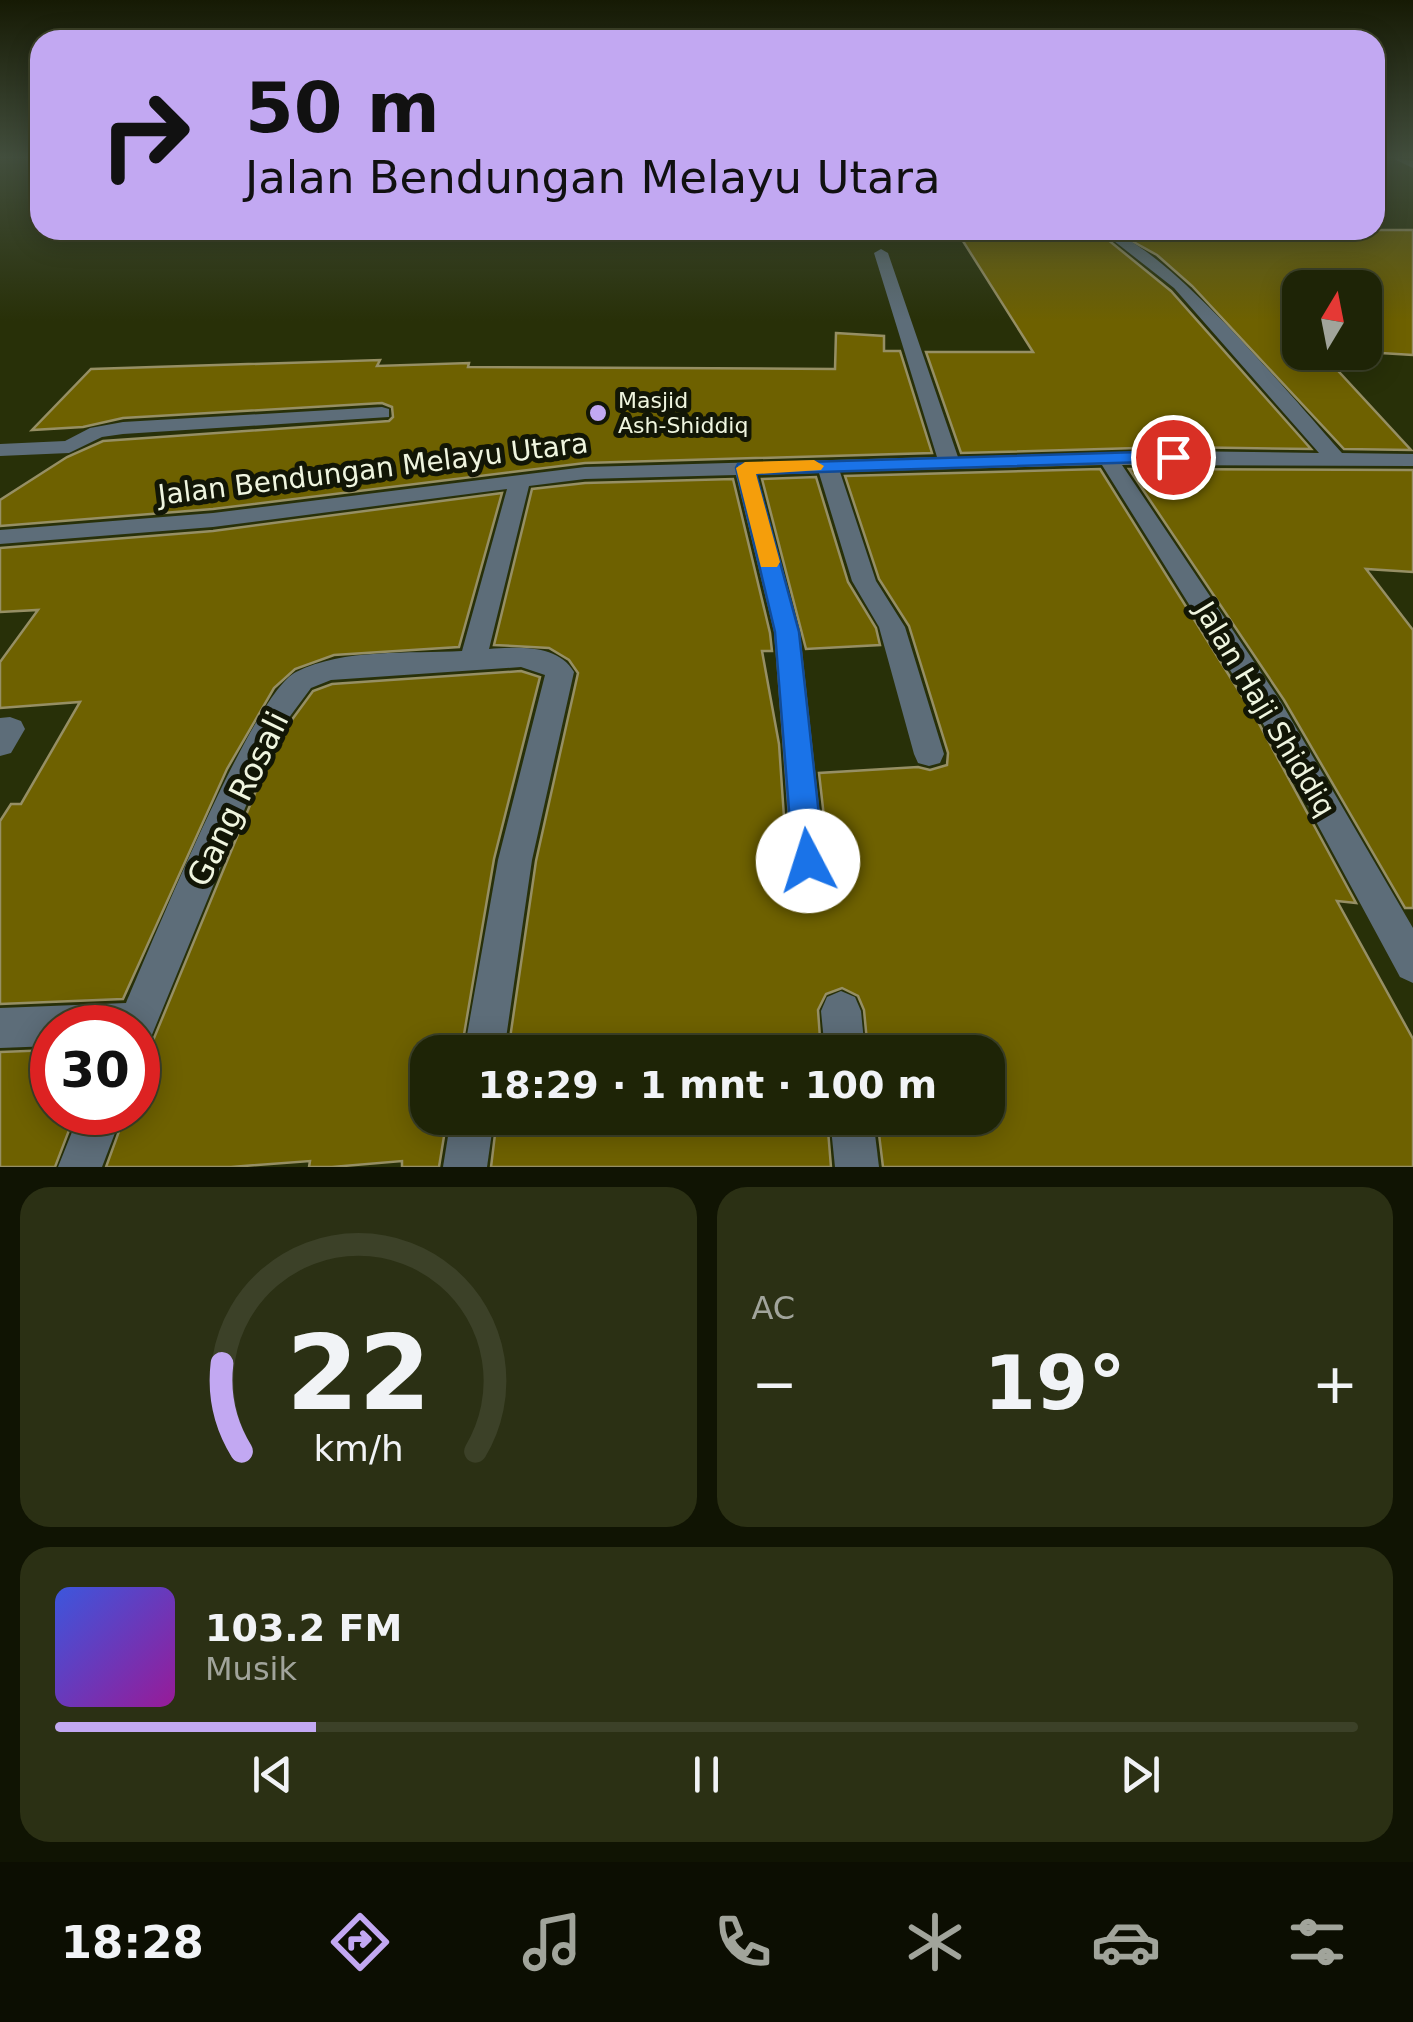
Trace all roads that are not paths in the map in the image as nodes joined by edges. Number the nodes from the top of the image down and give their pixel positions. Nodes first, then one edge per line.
1 (1119, 240) edge
2 (881, 252) dead end
3 (382, 414) dead end
4 (0, 450) edge
5 (1108, 459) junction
6 (1336, 459) junction
7 (1413, 460) edge
8 (950, 462) junction
9 (827, 466) junction
10 (745, 468) junction
11 (520, 482) junction
12 (0, 537) edge
13 (474, 660) junction
14 (0, 730) edge
15 (0, 744) edge
16 (930, 754) dead end
17 (808, 861) dead end
18 (1413, 964) edge
19 (145, 1005) edge
20 (841, 1011) dead end
21 (30, 1027) edge
22 (0, 1028) edge
23 (487, 1035) edge
24 (843, 1035) edge
25 (93, 1135) edge
26 (470, 1135) edge
27 (853, 1135) edge
28 (80, 1167) edge
29 (464, 1167) edge
30 (856, 1167) edge

1 - 6 street
2 - 8 street
3 - 4 street
5 - 6 street, Jalan Bendungan Melayu Utara
5 - 8 street, Jalan Bendungan Melayu Utara
5 - 18 street, Jalan Haji Shiddiq
6 - 7 street, Jalan Bendungan Melayu Utara
8 - 9 street, Jalan Bendungan Melayu Utara
9 - 10 street, Jalan Bendungan Melayu Utara
9 - 16 street
10 - 11 street, Jalan Bendungan Melayu Utara
10 - 17 street
11 - 12 street, Jalan Bendungan Melayu Utara
11 - 13 street
13 - 19 street, Gang Rosali
13 - 23 street, Gang Rosali
14 - 15 street
20 - 24 street
21 - 22 street
25 - 28 street
26 - 29 street
27 - 30 street

